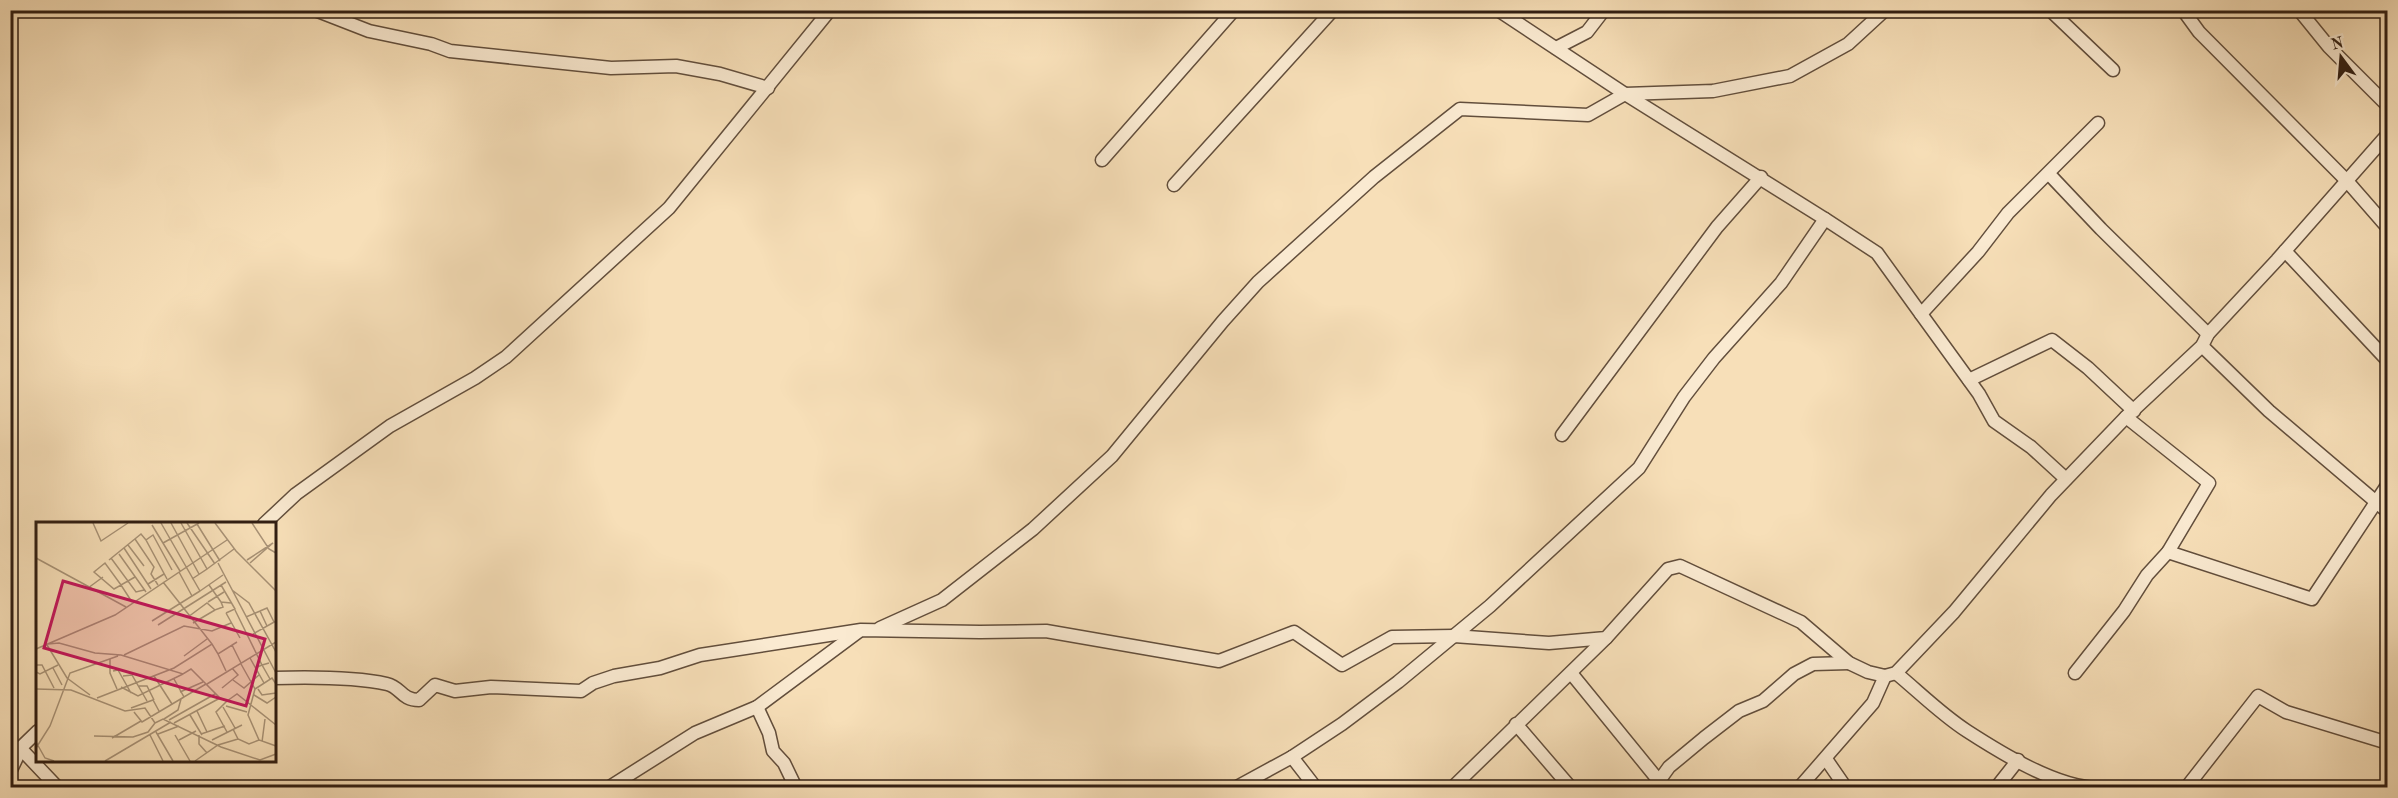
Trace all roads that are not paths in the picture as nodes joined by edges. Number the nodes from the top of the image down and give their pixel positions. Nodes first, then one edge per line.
1 (315, 10) edge
2 (1234, 10) edge
3 (1333, 10) edge
4 (1498, 10) edge
5 (1604, 10) edge
6 (1886, 10) edge
7 (2050, 10) edge
8 (2182, 10) edge
9 (2299, 10) edge
10 (825, 12) edge
11 (1556, 48) junction
12 (2113, 70) dead end
13 (768, 88) junction
14 (1625, 94) junction
15 (2388, 106) edge
16 (2098, 123) dead end
17 (2388, 134) edge
18 (1102, 160) dead end
19 (2049, 174) junction
20 (1761, 177) junction
21 (2347, 181) junction
22 (1174, 185) dead end
23 (1825, 219) junction
24 (2388, 228) edge
25 (2285, 251) junction
26 (1922, 314) junction
27 (2208, 334) junction
28 (2388, 341) edge
29 (2202, 346) junction
30 (2377, 350) junction
31 (2388, 361) edge
32 (1969, 380) junction
33 (2131, 414) junction
34 (1562, 435) dead end
35 (2066, 479) junction
36 (2388, 484) edge
37 (2374, 501) junction
38 (2388, 512) edge
39 (266, 522) edge
40 (2168, 552) junction
41 (861, 630) junction
42 (874, 630) junction
43 (1454, 636) junction
44 (1606, 638) junction
45 (1849, 663) junction
46 (1571, 673) junction
47 (2075, 673) dead end
48 (1890, 674) junction
49 (276, 678) edge
50 (757, 706) junction
51 (1516, 724) junction
52 (31, 740) edge
53 (2388, 743) edge
54 (1292, 757) junction
55 (10, 758) edge
56 (1826, 759) junction
57 (2018, 760) junction
58 (43, 762) edge
59 (10, 772) edge
60 (1660, 784) edge
61 (2079, 787) edge
62 (58, 788) edge
63 (608, 788) edge
64 (796, 788) edge
65 (1234, 788) edge
66 (1316, 788) edge
67 (1452, 788) edge
68 (1571, 788) edge
69 (1799, 788) edge
70 (1846, 788) edge
71 (1996, 788) edge
72 (2097, 788) edge
73 (2186, 788) edge

1 - 13 street
2 - 18 street
3 - 22 street
4 - 11 street
5 - 11 street
6 - 14 street
7 - 12 street
8 - 21 street
9 - 15 street
10 - 13 street
11 - 14 street
13 - 39 street
14 - 20 street
14 - 42 street
16 - 19 street
17 - 21 street
19 - 26 street
19 - 27 street
20 - 23 street
20 - 34 street
21 - 24 street
21 - 25 street
23 - 26 street
23 - 43 street
25 - 27 street
25 - 30 street
26 - 32 street
27 - 29 street
28 - 30 street
29 - 33 street
29 - 37 street
30 - 31 street
32 - 33 street
32 - 35 street
33 - 35 street
33 - 40 street
35 - 48 street
36 - 37 street
37 - 38 street
37 - 40 street
40 - 47 street
41 - 42 street
41 - 49 street
41 - 50 street
42 - 43 street
43 - 44 street
43 - 54 street
44 - 45 street
44 - 46 street
45 - 48 street
45 - 60 street
46 - 51 street
46 - 60 street
48 - 56 street
48 - 57 street
50 - 63 street
50 - 64 street
51 - 67 street
51 - 68 street
52 - 55 street
52 - 59 street
53 - 73 street
54 - 65 street
54 - 66 street
56 - 69 street
56 - 70 street
57 - 61 street
57 - 71 street
58 - 62 street
61 - 72 street

